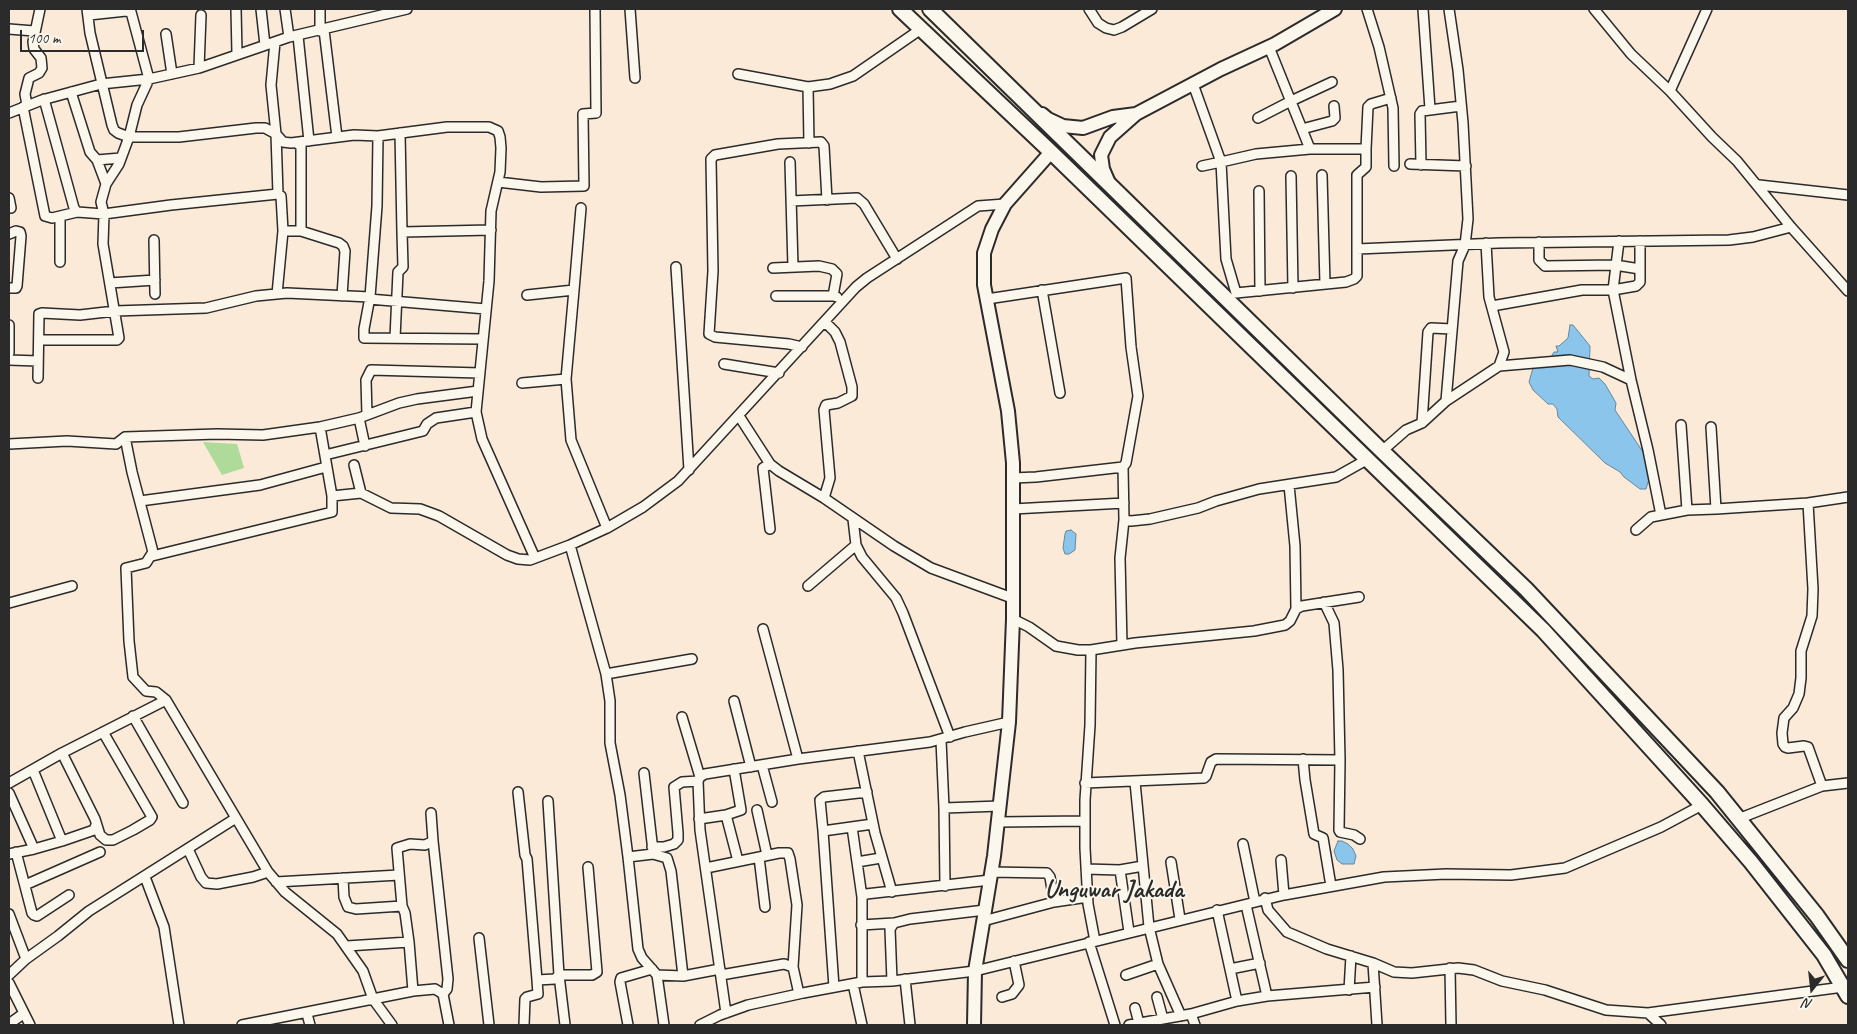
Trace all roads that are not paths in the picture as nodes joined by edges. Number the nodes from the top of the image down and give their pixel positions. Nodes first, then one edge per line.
1 (40, 9) edge
2 (236, 9) edge
3 (262, 9) edge
4 (286, 9) edge
5 (320, 9) edge
6 (407, 9) edge
7 (595, 9) edge
8 (630, 9) edge
9 (900, 9) edge
10 (930, 9) edge
11 (1089, 9) edge
12 (1152, 9) edge
13 (1335, 9) edge
14 (1367, 9) edge
15 (1423, 9) edge
16 (1449, 9) edge
17 (1594, 9) edge
18 (1707, 9) edge
19 (131, 11) edge
20 (88, 12) edge
21 (1137, 13) edge
22 (201, 15) dead end
23 (9, 29) edge
24 (921, 29) junction
25 (322, 30) junction
26 (34, 31) junction
27 (166, 34) dead end
28 (293, 36) junction
29 (275, 42) junction
30 (264, 45) junction
31 (1270, 47) junction
32 (238, 54) junction
33 (198, 68) junction
34 (172, 74) junction
35 (738, 74) dead end
36 (635, 78) dead end
37 (149, 79) junction
38 (1332, 82) dead end
39 (101, 84) junction
40 (1193, 84) junction
41 (808, 87) junction
42 (1670, 91) junction
43 (71, 92) junction
44 (1391, 98) junction
45 (44, 99) junction
46 (1291, 100) junction
47 (1027, 103) junction
48 (25, 106) junction
49 (1334, 106) dead end
50 (1461, 106) junction
51 (1430, 109) junction
52 (9, 113) edge
53 (1136, 114) junction
54 (1258, 118) dead end
55 (1302, 129) junction
56 (400, 133) junction
57 (276, 134) junction
58 (378, 136) junction
59 (129, 137) junction
60 (337, 138) junction
61 (309, 141) junction
62 (809, 142) junction
63 (296, 143) junction
64 (1310, 149) junction
65 (1366, 149) junction
66 (1051, 152) junction
67 (121, 158) junction
68 (97, 160) junction
69 (790, 162) dead end
70 (1221, 162) junction
71 (1410, 164) dead end
72 (1421, 165) junction
73 (1202, 166) dead end
74 (1394, 166) dead end
75 (1466, 166) junction
76 (1322, 175) dead end
77 (1291, 176) dead end
78 (498, 182) junction
79 (106, 184) junction
80 (1110, 184) junction
81 (1759, 185) junction
82 (1259, 191) dead end
83 (278, 194) junction
84 (1848, 195) edge
85 (9, 198) edge
86 (827, 200) junction
87 (791, 201) junction
88 (1005, 204) junction
89 (11, 208) dead end
90 (581, 208) dead end
91 (77, 212) junction
92 (104, 214) junction
93 (60, 217) junction
94 (1791, 227) junction
95 (491, 230) junction
96 (283, 231) junction
97 (300, 231) junction
98 (402, 232) junction
99 (9, 234) edge
100 (154, 240) dead end
101 (1619, 241) junction
102 (1640, 241) junction
103 (1539, 242) junction
104 (1486, 243) junction
105 (1465, 245) junction
106 (1358, 249) junction
107 (897, 258) junction
108 (60, 262) dead end
109 (1615, 265) junction
110 (676, 267) dead end
111 (793, 267) junction
112 (773, 268) dead end
113 (1640, 269) junction
114 (155, 280) junction
115 (110, 283) junction
116 (1325, 284) junction
117 (9, 288) edge
118 (1293, 288) junction
119 (574, 290) junction
120 (1042, 290) junction
121 (1613, 290) junction
122 (1260, 291) junction
123 (1848, 291) edge
124 (155, 294) dead end
125 (276, 294) junction
126 (526, 295) dead end
127 (342, 296) junction
128 (776, 296) dead end
129 (832, 296) junction
130 (370, 298) junction
131 (987, 299) junction
132 (844, 301) junction
133 (395, 302) junction
134 (1492, 306) junction
135 (486, 309) junction
136 (115, 311) junction
137 (822, 324) junction
138 (9, 325) edge
139 (1452, 328) junction
140 (395, 338) junction
141 (483, 339) junction
142 (39, 340) junction
143 (802, 347) junction
144 (9, 353) edge
145 (9, 360) edge
146 (38, 361) junction
147 (724, 364) dead end
148 (1499, 366) junction
149 (480, 372) junction
150 (778, 373) junction
151 (38, 378) dead end
152 (566, 379) junction
153 (1631, 380) junction
154 (522, 383) dead end
155 (478, 391) junction
156 (1060, 393) dead end
157 (1446, 401) junction
158 (476, 412) junction
159 (363, 416) junction
160 (739, 416) junction
161 (1422, 423) junction
162 (1681, 425) dead end
163 (320, 427) junction
164 (1711, 427) dead end
165 (125, 437) junction
166 (9, 444) edge
167 (365, 446) junction
168 (1382, 451) junction
169 (325, 454) junction
170 (1368, 459) junction
171 (770, 464) junction
172 (354, 465) dead end
173 (326, 467) junction
174 (1122, 467) junction
175 (688, 470) junction
176 (1013, 478) junction
177 (1289, 485) junction
178 (361, 494) junction
179 (332, 496) junction
180 (1848, 497) edge
181 (824, 498) junction
182 (140, 501) junction
183 (1124, 502) junction
184 (1808, 503) junction
185 (1013, 509) junction
186 (1687, 510) junction
187 (1716, 510) junction
188 (1661, 515) junction
189 (854, 519) junction
190 (1124, 520) junction
191 (608, 528) junction
192 (770, 529) dead end
193 (1636, 530) dead end
194 (570, 545) junction
195 (856, 545) junction
196 (152, 556) junction
197 (535, 558) junction
198 (72, 586) dead end
199 (808, 586) dead end
200 (1359, 597) dead end
201 (1012, 598) junction
202 (1324, 602) junction
203 (9, 603) edge
204 (1296, 609) junction
205 (1013, 619) junction
206 (763, 629) dead end
207 (1122, 645) junction
208 (1090, 650) junction
209 (692, 659) dead end
210 (606, 674) junction
211 (166, 700) junction
212 (734, 701) dead end
213 (133, 716) junction
214 (682, 717) dead end
215 (1009, 722) junction
216 (103, 732) junction
217 (945, 738) junction
218 (858, 751) junction
219 (62, 753) junction
220 (1304, 759) junction
221 (798, 760) junction
222 (1340, 760) junction
223 (762, 765) junction
224 (751, 766) junction
225 (734, 769) junction
226 (33, 770) junction
227 (644, 773) dead end
228 (699, 779) junction
229 (1847, 781) edge
230 (1136, 782) junction
231 (9, 783) edge
232 (1086, 783) junction
233 (1822, 786) junction
234 (518, 792) dead end
235 (867, 792) junction
236 (9, 793) edge
237 (548, 801) dead end
238 (772, 802) dead end
239 (183, 803) dead end
240 (1702, 805) junction
241 (1000, 806) junction
242 (944, 808) junction
243 (757, 810) dead end
244 (431, 812) dead end
245 (726, 815) junction
246 (236, 818) junction
247 (1738, 818) junction
248 (699, 819) junction
249 (1085, 821) junction
250 (998, 822) junction
251 (873, 824) junction
252 (96, 825) junction
253 (852, 827) junction
254 (823, 831) junction
255 (1340, 832) junction
256 (1323, 838) junction
257 (1360, 839) dead end
258 (62, 841) junction
259 (433, 841) junction
260 (1243, 844) dead end
261 (34, 849) junction
262 (188, 849) junction
263 (652, 850) junction
264 (100, 852) dead end
265 (13, 853) edge
266 (763, 856) junction
267 (628, 857) junction
268 (881, 858) junction
269 (1282, 860) dead end
270 (738, 861) junction
271 (857, 862) junction
272 (1171, 862) dead end
273 (1142, 866) junction
274 (588, 867) dead end
275 (706, 868) junction
276 (1086, 868) junction
277 (1120, 870) junction
278 (268, 872) junction
279 (399, 875) junction
280 (991, 876) junction
281 (145, 877) junction
282 (343, 878) junction
283 (276, 882) junction
284 (25, 885) junction
285 (945, 886) junction
286 (1332, 886) junction
287 (892, 892) junction
288 (69, 895) dead end
289 (1284, 895) junction
290 (862, 897) junction
291 (1088, 897) junction
292 (1265, 898) junction
293 (1054, 902) junction
294 (1250, 903) junction
295 (402, 906) junction
296 (765, 907) dead end
297 (1217, 910) junction
298 (9, 914) edge
299 (984, 915) junction
300 (1180, 919) junction
301 (894, 923) junction
302 (861, 925) junction
303 (1148, 927) junction
304 (1129, 932) junction
305 (478, 938) dead end
306 (1092, 941) junction
307 (409, 942) junction
308 (347, 946) junction
309 (1351, 956) junction
310 (26, 959) junction
311 (1848, 960) edge
312 (1014, 961) junction
313 (1260, 963) junction
314 (1373, 963) junction
315 (1158, 964) junction
316 (794, 967) junction
317 (1450, 968) junction
318 (1230, 969) junction
319 (975, 971) junction
320 (655, 972) junction
321 (721, 972) junction
322 (9, 975) edge
323 (559, 975) junction
324 (1126, 975) dead end
325 (683, 976) junction
326 (905, 979) junction
327 (537, 980) junction
328 (892, 980) junction
329 (9, 983) edge
330 (857, 983) junction
331 (834, 987) junction
332 (1374, 987) junction
333 (1349, 990) junction
334 (413, 991) junction
335 (1846, 992) edge
336 (443, 994) junction
337 (799, 994) junction
338 (1267, 996) junction
339 (1002, 997) dead end
340 (1156, 997) dead end
341 (373, 999) junction
342 (1238, 1001) junction
343 (1135, 1008) dead end
344 (1648, 1012) junction
345 (726, 1013) junction
346 (23, 1014) junction
347 (307, 1014) junction
348 (1192, 1014) junction
349 (1181, 1016) junction
350 (1159, 1021) edge
351 (1139, 1023) junction
352 (9, 1024) edge
353 (30, 1025) edge
354 (179, 1025) edge
355 (242, 1025) edge
356 (310, 1025) edge
357 (392, 1025) edge
358 (449, 1025) edge
359 (489, 1025) edge
360 (524, 1025) edge
361 (565, 1025) edge
362 (628, 1025) edge
363 (664, 1025) edge
364 (700, 1025) edge
365 (862, 1025) edge
366 (910, 1025) edge
367 (974, 1025) edge
368 (1115, 1025) edge
369 (1129, 1025) edge
370 (1195, 1025) edge
371 (1377, 1025) edge
372 (1451, 1025) edge
373 (1661, 1025) edge

1 - 26 street
2 - 32 street
3 - 30 street
4 - 28 street
5 - 25 street
6 - 25 street
7 - 78 street
8 - 36 street
9 - 24 main road
10 - 47 main road
11 - 21 street
12 - 21 street
13 - 31 street
14 - 44 street
15 - 51 street
16 - 50 street
17 - 42 street
18 - 42 street
19 - 20 street
19 - 37 street
20 - 39 street
22 - 33 street
23 - 26 street
24 - 41 street
24 - 66 main road
25 - 28 street
25 - 60 street
26 - 48 street
27 - 34 street
28 - 29 street
28 - 61 street
29 - 30 street
29 - 57 street
30 - 32 street
31 - 40 street
31 - 46 street
32 - 33 street
33 - 34 street
34 - 37 street
35 - 41 street
37 - 39 street
37 - 59 street
38 - 46 street
39 - 43 street
39 - 59 street
40 - 53 street
40 - 70 street
41 - 62 street
42 - 81 street
43 - 45 street
43 - 68 street
44 - 65 street
44 - 74 street
45 - 48 street
45 - 91 street
46 - 54 street
46 - 55 street
47 - 53 street
47 - 80 main road
48 - 52 street
48 - 93 street
49 - 55 street
50 - 51 street
50 - 75 street
51 - 72 street
53 - 80 street
55 - 64 street
56 - 58 street
56 - 78 street
56 - 98 street
57 - 59 street
57 - 63 street
57 - 83 street
58 - 60 street
58 - 130 street
59 - 67 street
60 - 61 street
61 - 63 street
62 - 86 street
62 - 143 street
63 - 97 street
64 - 65 street
64 - 70 street
65 - 106 street
66 - 88 street
66 - 170 main road
67 - 68 street
67 - 79 street
68 - 79 street
69 - 87 street
70 - 73 street
70 - 122 street
71 - 72 street
72 - 75 street
75 - 105 street
76 - 116 street
77 - 118 street
78 - 95 street
79 - 92 street
80 - 168 main road
81 - 84 street
81 - 94 street
82 - 122 street
83 - 92 street
83 - 96 street
85 - 89 street
86 - 87 street
86 - 107 street
87 - 111 street
88 - 107 street
88 - 131 street
90 - 119 street
91 - 92 street
91 - 93 street
92 - 115 street
93 - 108 street
94 - 102 street
94 - 123 street
95 - 98 street
95 - 135 street
96 - 97 street
96 - 125 street
97 - 127 street
98 - 133 street
99 - 117 street
100 - 114 street
101 - 102 street
101 - 103 street
101 - 109 street
102 - 113 street
103 - 104 street
103 - 109 street
104 - 105 street
104 - 134 street
105 - 106 street
105 - 139 street
106 - 116 street
107 - 132 street
109 - 113 street
109 - 121 street
110 - 175 street
111 - 112 street
111 - 129 street
113 - 121 street
114 - 115 street
114 - 124 street
115 - 136 street
116 - 118 street
118 - 122 street
119 - 126 street
119 - 152 street
120 - 131 street
120 - 156 street
120 - 174 street
121 - 134 street
121 - 153 street
125 - 127 street
125 - 136 street
127 - 130 street
128 - 129 street
129 - 132 street
130 - 133 street
130 - 140 street
131 - 176 street
132 - 137 street
133 - 135 street
133 - 140 street
134 - 148 street
135 - 141 street
136 - 142 street
136 - 142 street
137 - 143 street
137 - 181 street
138 - 144 street
139 - 157 street
139 - 161 street
140 - 141 street
141 - 149 street
142 - 146 street
143 - 150 street
145 - 146 street
146 - 151 street
147 - 150 street
148 - 153 street
148 - 157 street
149 - 155 street
149 - 159 street
150 - 160 street
152 - 154 street
152 - 191 street
153 - 188 street
155 - 158 street
155 - 159 street
157 - 161 street
158 - 167 street
158 - 197 street
159 - 163 street
159 - 167 street
160 - 171 street
160 - 175 street
161 - 168 street
162 - 186 street
163 - 165 street
163 - 169 street
164 - 187 street
165 - 166 street
165 - 182 street
167 - 169 street
168 - 247 main road
169 - 173 street
170 - 177 street
170 - 240 main road
171 - 181 street
171 - 192 street
172 - 178 street
173 - 179 street
173 - 182 street
174 - 176 street
174 - 183 street
175 - 191 street
176 - 185 street
177 - 190 street
177 - 204 street
178 - 179 street
178 - 197 street
179 - 196 street
180 - 184 street
181 - 189 street
182 - 196 street
183 - 185 street
183 - 190 street
184 - 187 street
184 - 233 street
185 - 201 street
186 - 187 street
186 - 188 street
188 - 193 street
189 - 195 street
189 - 201 street
190 - 207 street
191 - 194 street
194 - 197 street
194 - 210 street
195 - 199 street
195 - 217 street
196 - 211 street
198 - 203 street
200 - 202 street
201 - 205 street
202 - 204 street
202 - 222 street
204 - 207 street
205 - 208 street
205 - 215 street
206 - 221 street
207 - 208 street
208 - 232 street
209 - 210 street
210 - 267 street
211 - 213 street
211 - 246 street
212 - 224 street
213 - 216 street
213 - 239 street
214 - 228 street
215 - 217 street
215 - 241 street
216 - 219 street
216 - 252 street
217 - 218 street
217 - 242 street
218 - 221 street
218 - 235 street
219 - 226 street
219 - 252 street
220 - 222 street
220 - 230 street
220 - 256 street
221 - 223 street
222 - 255 street
223 - 224 street
223 - 238 street
224 - 225 street
225 - 228 street
225 - 245 street
226 - 231 street
226 - 258 street
227 - 263 street
228 - 248 street
228 - 263 street
229 - 233 street
230 - 232 street
230 - 273 street
232 - 249 street
233 - 247 street
234 - 327 street
235 - 251 street
235 - 254 street
236 - 261 street
237 - 323 street
240 - 286 street
240 - 335 main road
241 - 242 street
241 - 250 street
242 - 285 street
243 - 266 street
244 - 259 street
245 - 248 street
245 - 270 street
246 - 262 street
246 - 278 street
247 - 311 main road
248 - 275 street
249 - 250 street
249 - 276 street
250 - 280 street
251 - 253 street
251 - 268 street
252 - 258 street
253 - 254 street
253 - 271 street
254 - 331 street
255 - 256 street
255 - 257 street
256 - 286 street
258 - 261 street
259 - 279 street
259 - 336 street
260 - 294 street
261 - 265 street
262 - 278 street
262 - 281 street
263 - 267 street
263 - 325 street
264 - 284 street
265 - 284 street
266 - 270 street
266 - 296 street
266 - 316 street
267 - 320 street
268 - 271 street
268 - 287 street
269 - 289 street
270 - 275 street
271 - 290 street
272 - 300 street
273 - 277 street
273 - 303 street
274 - 323 street
275 - 321 street
276 - 277 street
276 - 291 street
277 - 304 street
278 - 283 street
279 - 282 street
279 - 295 street
280 - 285 street
280 - 293 street
280 - 299 street
281 - 310 street
281 - 354 street
282 - 283 street
282 - 295 street
283 - 308 street
284 - 288 street
285 - 287 street
286 - 289 street
287 - 290 street
289 - 292 street
290 - 302 street
291 - 293 street
291 - 306 street
292 - 294 street
292 - 309 street
293 - 299 street
294 - 297 street
294 - 313 street
295 - 307 street
297 - 300 street
297 - 318 street
298 - 310 street
299 - 301 street
299 - 319 street
300 - 303 street
301 - 302 street
301 - 328 street
302 - 330 street
303 - 304 street
303 - 315 street
304 - 306 street
305 - 359 street
306 - 312 street
306 - 368 street
307 - 308 street
307 - 334 street
308 - 341 street
309 - 314 street
309 - 333 street
310 - 322 street
312 - 319 street
312 - 339 street
313 - 318 street
313 - 338 street
314 - 317 street
314 - 332 street
315 - 324 street
315 - 349 street
316 - 321 street
316 - 337 street
317 - 344 street
317 - 372 street
318 - 342 street
319 - 326 street
319 - 367 street
320 - 325 street
320 - 362 street
320 - 363 street
321 - 325 street
321 - 345 street
323 - 327 street
323 - 361 street
326 - 328 street
326 - 366 street
327 - 360 street
328 - 330 street
329 - 346 street
330 - 331 street
330 - 365 street
331 - 337 street
332 - 333 street
332 - 371 street
333 - 338 street
334 - 336 street
334 - 341 street
335 - 344 street
336 - 358 street
337 - 345 street
338 - 342 street
340 - 350 street
341 - 347 street
341 - 357 street
342 - 348 street
343 - 351 street
344 - 373 street
345 - 364 street
346 - 352 street
346 - 353 street
347 - 355 street
347 - 356 street
348 - 349 street
348 - 370 street
349 - 350 street
350 - 351 street
351 - 369 street

